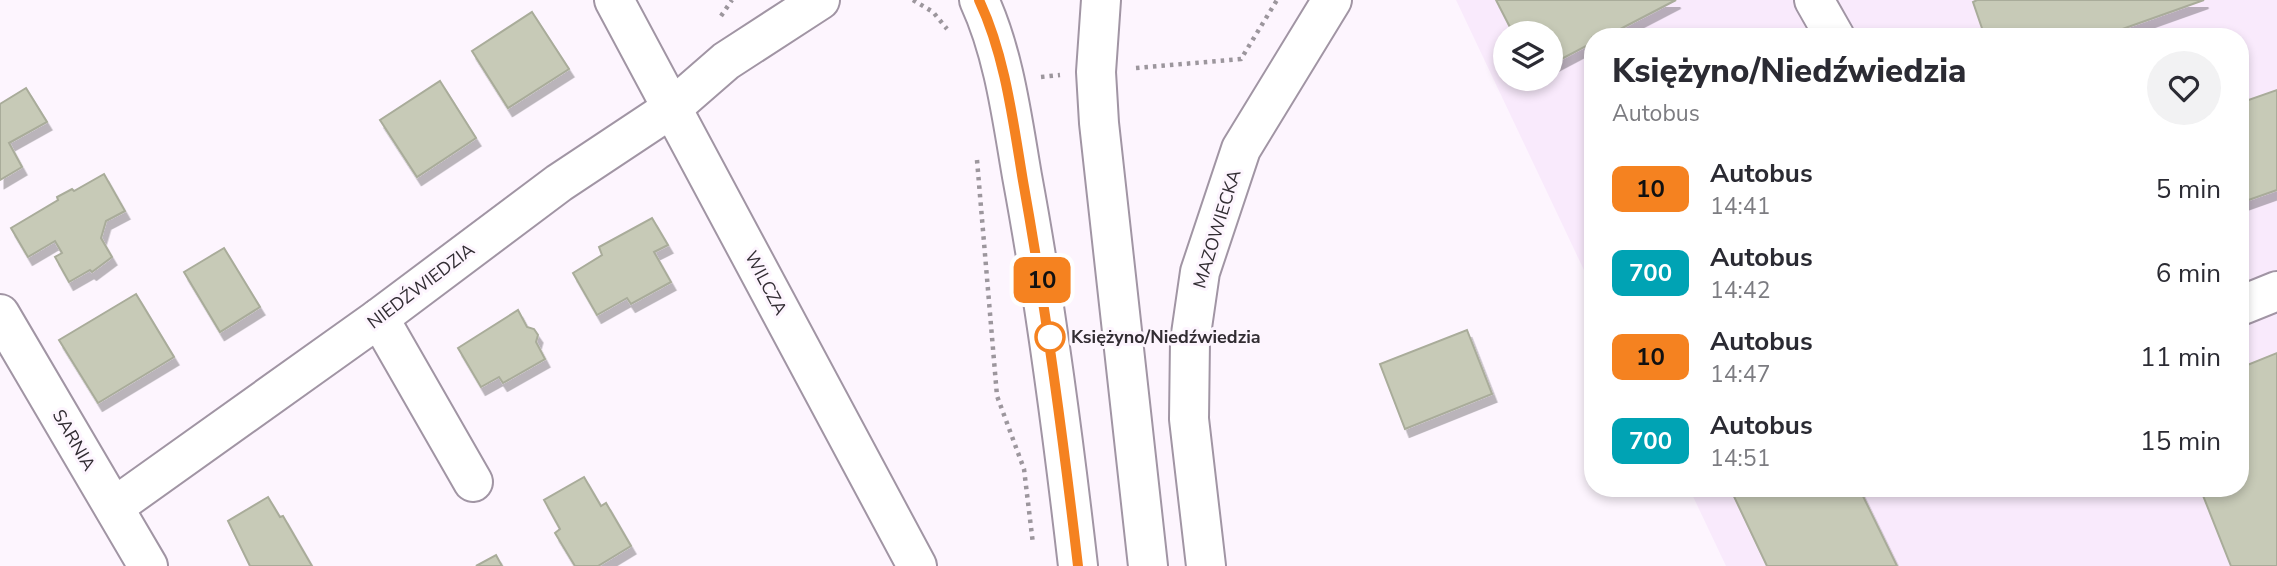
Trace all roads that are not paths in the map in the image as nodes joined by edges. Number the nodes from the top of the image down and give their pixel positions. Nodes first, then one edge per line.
1 (614, 0) edge
2 (772, 0) edge
3 (820, 0) edge
4 (979, 0) edge
5 (1101, 0) edge
6 (1332, 0) edge
7 (1814, 0) edge
8 (1830, 28) edge
9 (726, 61) junction
10 (672, 108) junction
11 (2277, 291) edge
12 (2249, 302) edge
13 (0, 314) edge
14 (379, 318) junction
15 (472, 482) dead end
16 (114, 507) junction
17 (148, 566) edge
18 (917, 566) edge
19 (1078, 566) edge
20 (1148, 566) edge
21 (1206, 566) edge

1 - 10 street, WILCZA
2 - 9 street, NIEDŹWIEDZIA
3 - 9 street, NIEDŹWIEDZIA
4 - 19 street
5 - 20 street
6 - 21 street, MAZOWIECKA
7 - 8 street
9 - 10 street, NIEDŹWIEDZIA
10 - 14 street, NIEDŹWIEDZIA
10 - 18 street, WILCZA
11 - 12 street
13 - 16 street, SARNIA
14 - 15 street
14 - 16 street, NIEDŹWIEDZIA
16 - 17 street, SARNIA

